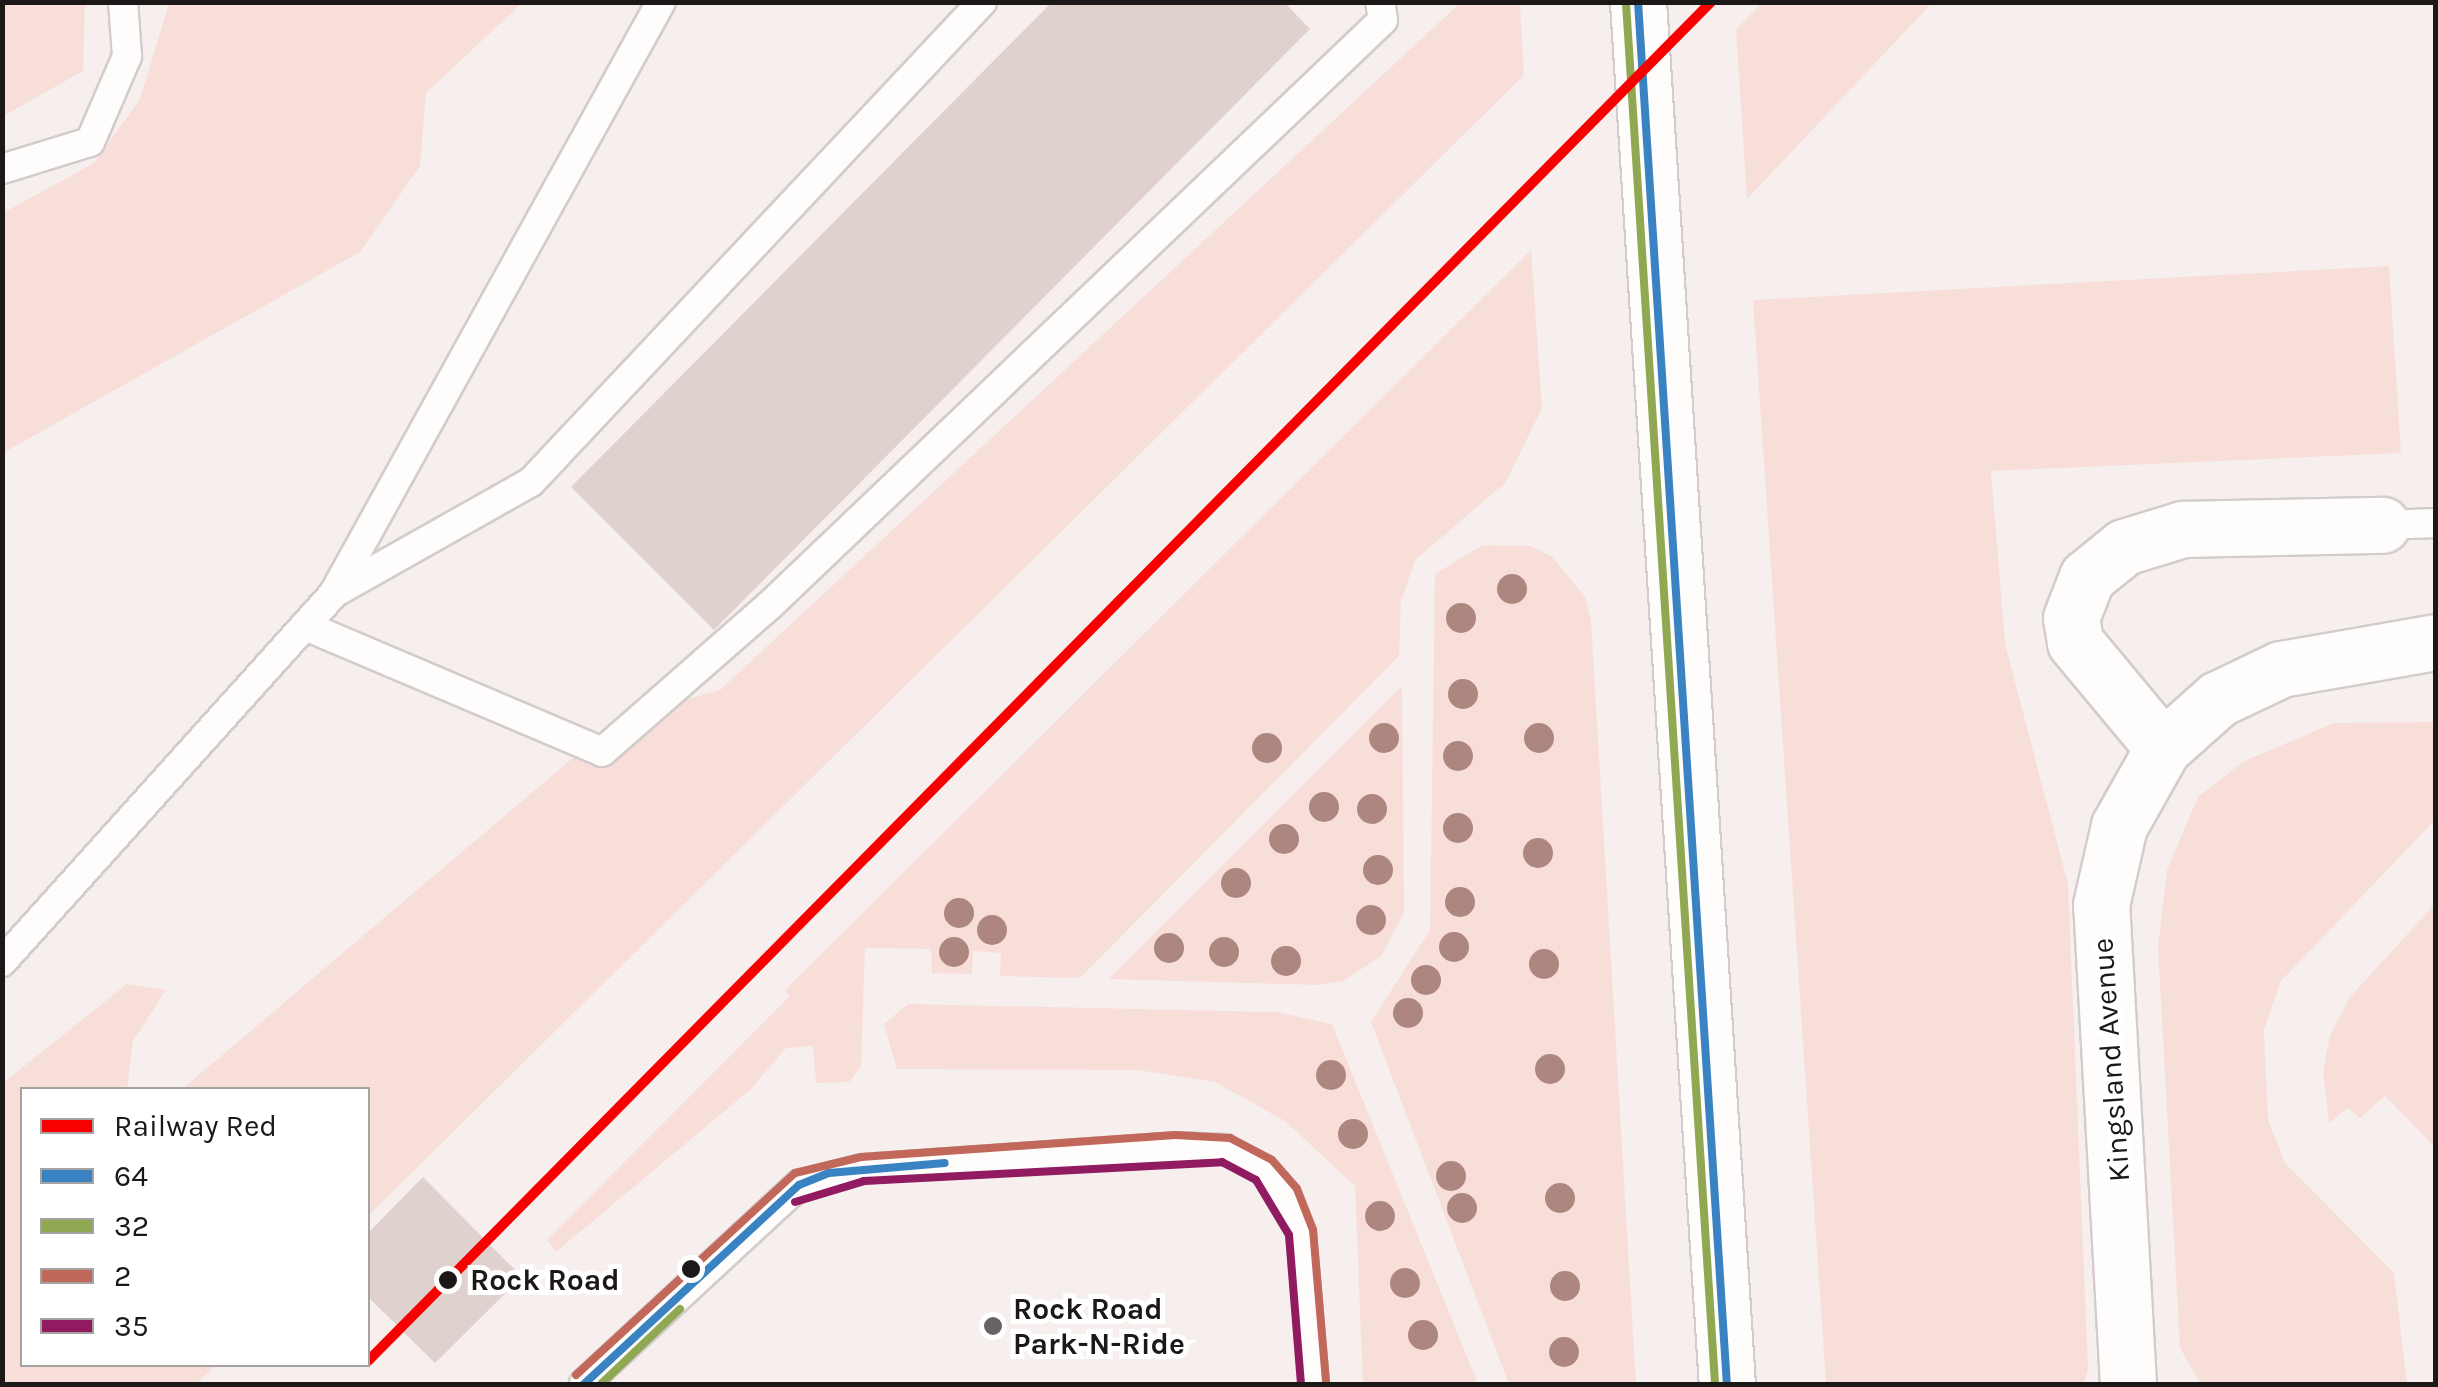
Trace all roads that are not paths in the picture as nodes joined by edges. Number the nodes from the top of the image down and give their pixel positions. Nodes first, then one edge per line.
1 (124, 2) edge
2 (662, 2) edge
3 (982, 2) edge
4 (1380, 2) edge
5 (1638, 2) edge
6 (2, 168) edge
7 (2436, 524) edge
8 (2382, 526) joint
9 (334, 592) junction
10 (308, 626) junction
11 (2436, 642) edge
12 (2162, 748) junction
13 (2, 962) edge
14 (584, 1384) edge
15 (1314, 1384) edge
16 (1726, 1384) edge
17 (2128, 1384) edge

1 - 6 lane
2 - 9 lane
3 - 9 lane
4 - 10 lane
5 - 16 street
7 - 8 lane
8 - 12 street
9 - 10 lane
10 - 13 lane
11 - 12 street, Kingsland Avenue
12 - 17 street, Kingsland Avenue
14 - 15 lane

